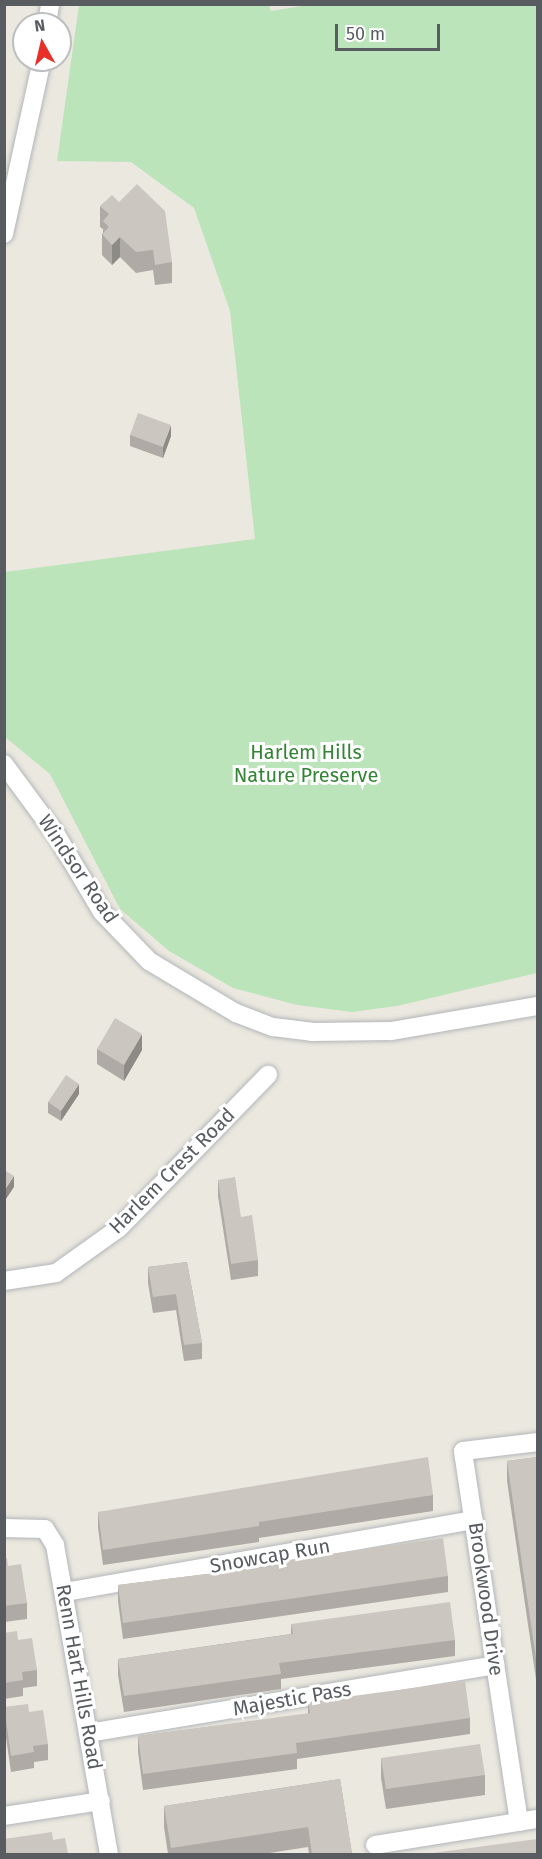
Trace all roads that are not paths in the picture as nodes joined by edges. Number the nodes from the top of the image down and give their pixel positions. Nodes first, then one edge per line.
1 (39, 72) edge
2 (5, 231) edge
3 (4, 764) edge
4 (537, 1006) edge
5 (268, 1075) dead end
6 (4, 1281) edge
7 (537, 1442) edge
8 (474, 1520) junction
9 (11, 1527) edge
10 (65, 1592) junction
11 (495, 1665) junction
12 (90, 1733) junction
13 (101, 1801) junction
14 (4, 1816) edge
15 (537, 1819) edge
16 (519, 1822) junction
17 (375, 1845) dead end
18 (109, 1854) edge

1 - 2 street
3 - 4 street, Windsor Road
5 - 6 street, Harlem Crest Road
7 - 8 street, Brookwood Drive
8 - 10 street, Snowcap Run
8 - 11 street, Brookwood Drive
9 - 10 street, Renn Hart Hills Road
10 - 12 street, Renn Hart Hills Road
11 - 12 street, Majestic Pass
11 - 16 street, Brookwood Drive
12 - 13 street, Renn Hart Hills Road
13 - 14 street
13 - 18 street, Renn Hart Hills Road
15 - 16 street
16 - 17 street

